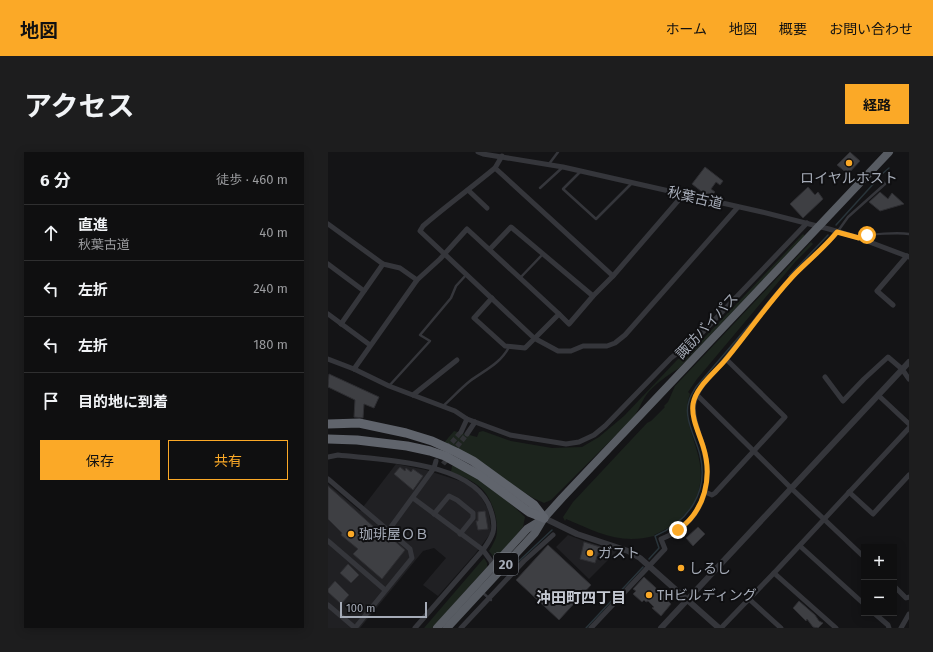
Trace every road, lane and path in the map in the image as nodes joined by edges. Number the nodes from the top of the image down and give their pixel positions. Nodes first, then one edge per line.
1 (478, 152) edge
2 (558, 152) edge
3 (889, 152) edge
4 (502, 156) junction
5 (548, 164) junction
6 (564, 167) junction
7 (495, 168) junction
8 (872, 170) junction
9 (581, 171) junction
10 (632, 183) junction
11 (540, 188) dead end
12 (468, 190) junction
13 (683, 195) junction
14 (738, 207) junction
15 (487, 208) dead end
16 (806, 223) junction
17 (328, 224) edge
18 (819, 227) junction
19 (837, 232) junction
20 (909, 234) edge
21 (859, 238) junction
22 (490, 249) junction
23 (444, 254) junction
24 (543, 254) junction
25 (908, 256) edge
26 (328, 264) edge
27 (383, 264) junction
28 (466, 275) junction
29 (613, 276) junction
30 (520, 278) junction
31 (418, 280) junction
32 (364, 291) junction
33 (593, 296) junction
34 (492, 298) junction
35 (893, 305) dead end
36 (328, 314) edge
37 (559, 314) junction
38 (341, 324) junction
39 (534, 338) junction
40 (370, 345) junction
41 (509, 347) junction
42 (328, 359) edge
43 (726, 359) junction
44 (457, 360) dead end
45 (909, 362) edge
46 (354, 369) junction
47 (902, 369) junction
48 (824, 377) dead end
49 (909, 379) edge
50 (389, 386) junction
51 (413, 395) junction
52 (697, 395) junction
53 (878, 395) junction
54 (442, 407) junction
55 (467, 419) junction
56 (475, 422) junction
57 (328, 424) edge
58 (909, 424) edge
59 (909, 428) edge
60 (461, 432) tunnel mouth
61 (467, 434) tunnel mouth
62 (328, 439) edge
63 (754, 451) junction
64 (328, 457) edge
65 (436, 461) dead end
66 (443, 464) tunnel mouth
67 (437, 469) junction
68 (909, 475) edge
69 (328, 479) edge
70 (791, 488) junction
71 (705, 492) junction
72 (849, 492) junction
73 (413, 498) junction
74 (434, 514) junction
75 (544, 518) junction
76 (825, 519) junction
77 (388, 531) junction
78 (460, 534) junction
79 (553, 536) dead end
80 (328, 541) edge
81 (800, 546) junction
82 (482, 550) junction
83 (861, 554) edge
84 (649, 566) junction
85 (492, 568) junction
86 (774, 573) junction
87 (897, 589) edge
88 (385, 590) junction
89 (481, 591) junction
90 (909, 597) edge
91 (490, 599) junction
92 (749, 599) junction
93 (687, 600) junction
94 (861, 601) edge
95 (328, 605) edge
96 (909, 614) edge
97 (878, 616) edge
98 (453, 621) junction
99 (355, 628) edge
100 (415, 628) edge
101 (437, 628) edge
102 (447, 628) edge
103 (461, 628) edge
104 (591, 628) edge
105 (661, 628) edge
106 (720, 628) edge
107 (781, 628) edge
108 (836, 628) edge
109 (889, 628) edge
110 (901, 628) edge

1 - 4 street, 秋葉古道
2 - 5 lane
3 - 8 highway, 諏訪バイパス / 20
4 - 5 street, 秋葉古道
4 - 7 street
5 - 6 street, 秋葉古道
6 - 9 street, 秋葉古道
6 - 11 lane
7 - 12 street
7 - 29 street
8 - 18 highway, 諏訪バイパス / 20
8 - 19 lane
9 - 10 street, 秋葉古道
9 - 10 lane
10 - 13 street, 秋葉古道
12 - 15 street
12 - 23 street
13 - 14 street, 秋葉古道
13 - 29 street
14 - 16 street, 秋葉古道
14 - 39 street
16 - 18 street, 秋葉古道
16 - 56 street
17 - 27 street
18 - 19 street, 秋葉古道
18 - 75 highway, 諏訪バイパス / 20
19 - 21 street, 秋葉古道
19 - 43 street
20 - 21 lane
21 - 25 street, 秋葉古道
22 - 23 street
22 - 24 street
22 - 30 street
23 - 28 street
23 - 31 street
24 - 30 lane
24 - 33 street
25 - 35 street
26 - 32 street
27 - 31 street
27 - 32 street
28 - 34 street
28 - 50 lane
29 - 33 street
30 - 37 street
31 - 40 street
32 - 38 street
33 - 37 street
34 - 39 street
34 - 41 street
36 - 38 street
37 - 39 street
38 - 40 street
39 - 41 street
40 - 46 street
41 - 54 lane
42 - 46 street
43 - 52 street
43 - 63 street
44 - 51 street
45 - 47 street
46 - 50 street
47 - 48 street
47 - 49 street
47 - 53 street
50 - 51 street
51 - 54 street
52 - 63 street
52 - 71 street
53 - 58 street
53 - 70 street
54 - 55 street
55 - 56 street
55 - 60 street
56 - 61 street
57 - 75 highway
59 - 72 street
62 - 75 highway
63 - 70 street
63 - 71 street
64 - 67 street
65 - 67 street
66 - 67 street
67 - 73 street
67 - 82 street
68 - 72 street
69 - 77 street
70 - 76 street
70 - 93 street
71 - 84 street
72 - 76 street
73 - 74 street
73 - 77 street
74 - 78 street
74 - 78 street
75 - 84 street
75 - 85 highway, 諏訪バイパス / 20
75 - 89 highway, 諏訪バイパス / 20
76 - 81 street
76 - 83 street
77 - 88 street
78 - 82 street
79 - 91 street
80 - 88 street
81 - 86 street
81 - 94 street
82 - 85 street
82 - 100 street
84 - 93 street
84 - 104 street
85 - 101 highway, 諏訪バイパス / 20
86 - 92 street
86 - 108 street
87 - 90 street
88 - 99 street
89 - 91 lane
89 - 98 highway, 諏訪バイパス / 20
91 - 103 street
92 - 106 street
92 - 107 street
93 - 105 street
93 - 106 street
95 - 99 street
96 - 110 street
97 - 109 street
98 - 102 highway, 諏訪バイパス / 20
98 - 103 lane

